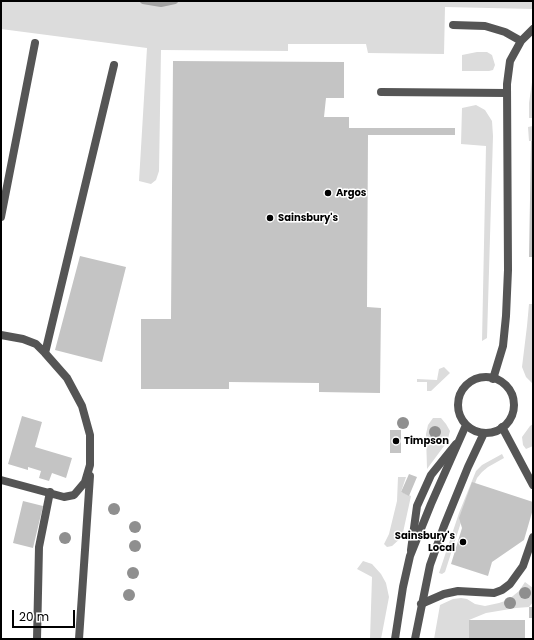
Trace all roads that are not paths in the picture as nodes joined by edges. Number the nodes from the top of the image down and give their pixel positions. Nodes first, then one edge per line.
1 (454, 25) dead end
2 (533, 29) edge
3 (521, 41) junction
4 (35, 43) dead end
5 (114, 65) dead end
6 (381, 92) dead end
7 (507, 93) junction
8 (1, 217) edge
9 (1, 335) edge
10 (45, 353) junction
11 (493, 379) junction
12 (466, 425) junction
13 (502, 427) junction
14 (484, 433) junction
15 (461, 438) junction
16 (90, 465) junction
17 (1, 480) edge
18 (533, 485) edge
19 (50, 492) junction
20 (533, 537) edge
21 (410, 556) junction
22 (422, 604) junction
23 (36, 639) edge
24 (79, 639) edge
25 (395, 639) edge
26 (415, 639) edge

1 - 3 street
2 - 3 street
3 - 7 street
4 - 8 street
5 - 10 street
6 - 7 street
7 - 11 street
9 - 10 street
10 - 16 street
11 - 12 street
11 - 13 street
12 - 14 street
12 - 15 street
13 - 14 street
13 - 18 street
14 - 22 street
15 - 21 street
15 - 21 street
16 - 19 street
16 - 24 street
17 - 19 street
19 - 23 street
20 - 22 street
21 - 25 street
22 - 26 street

